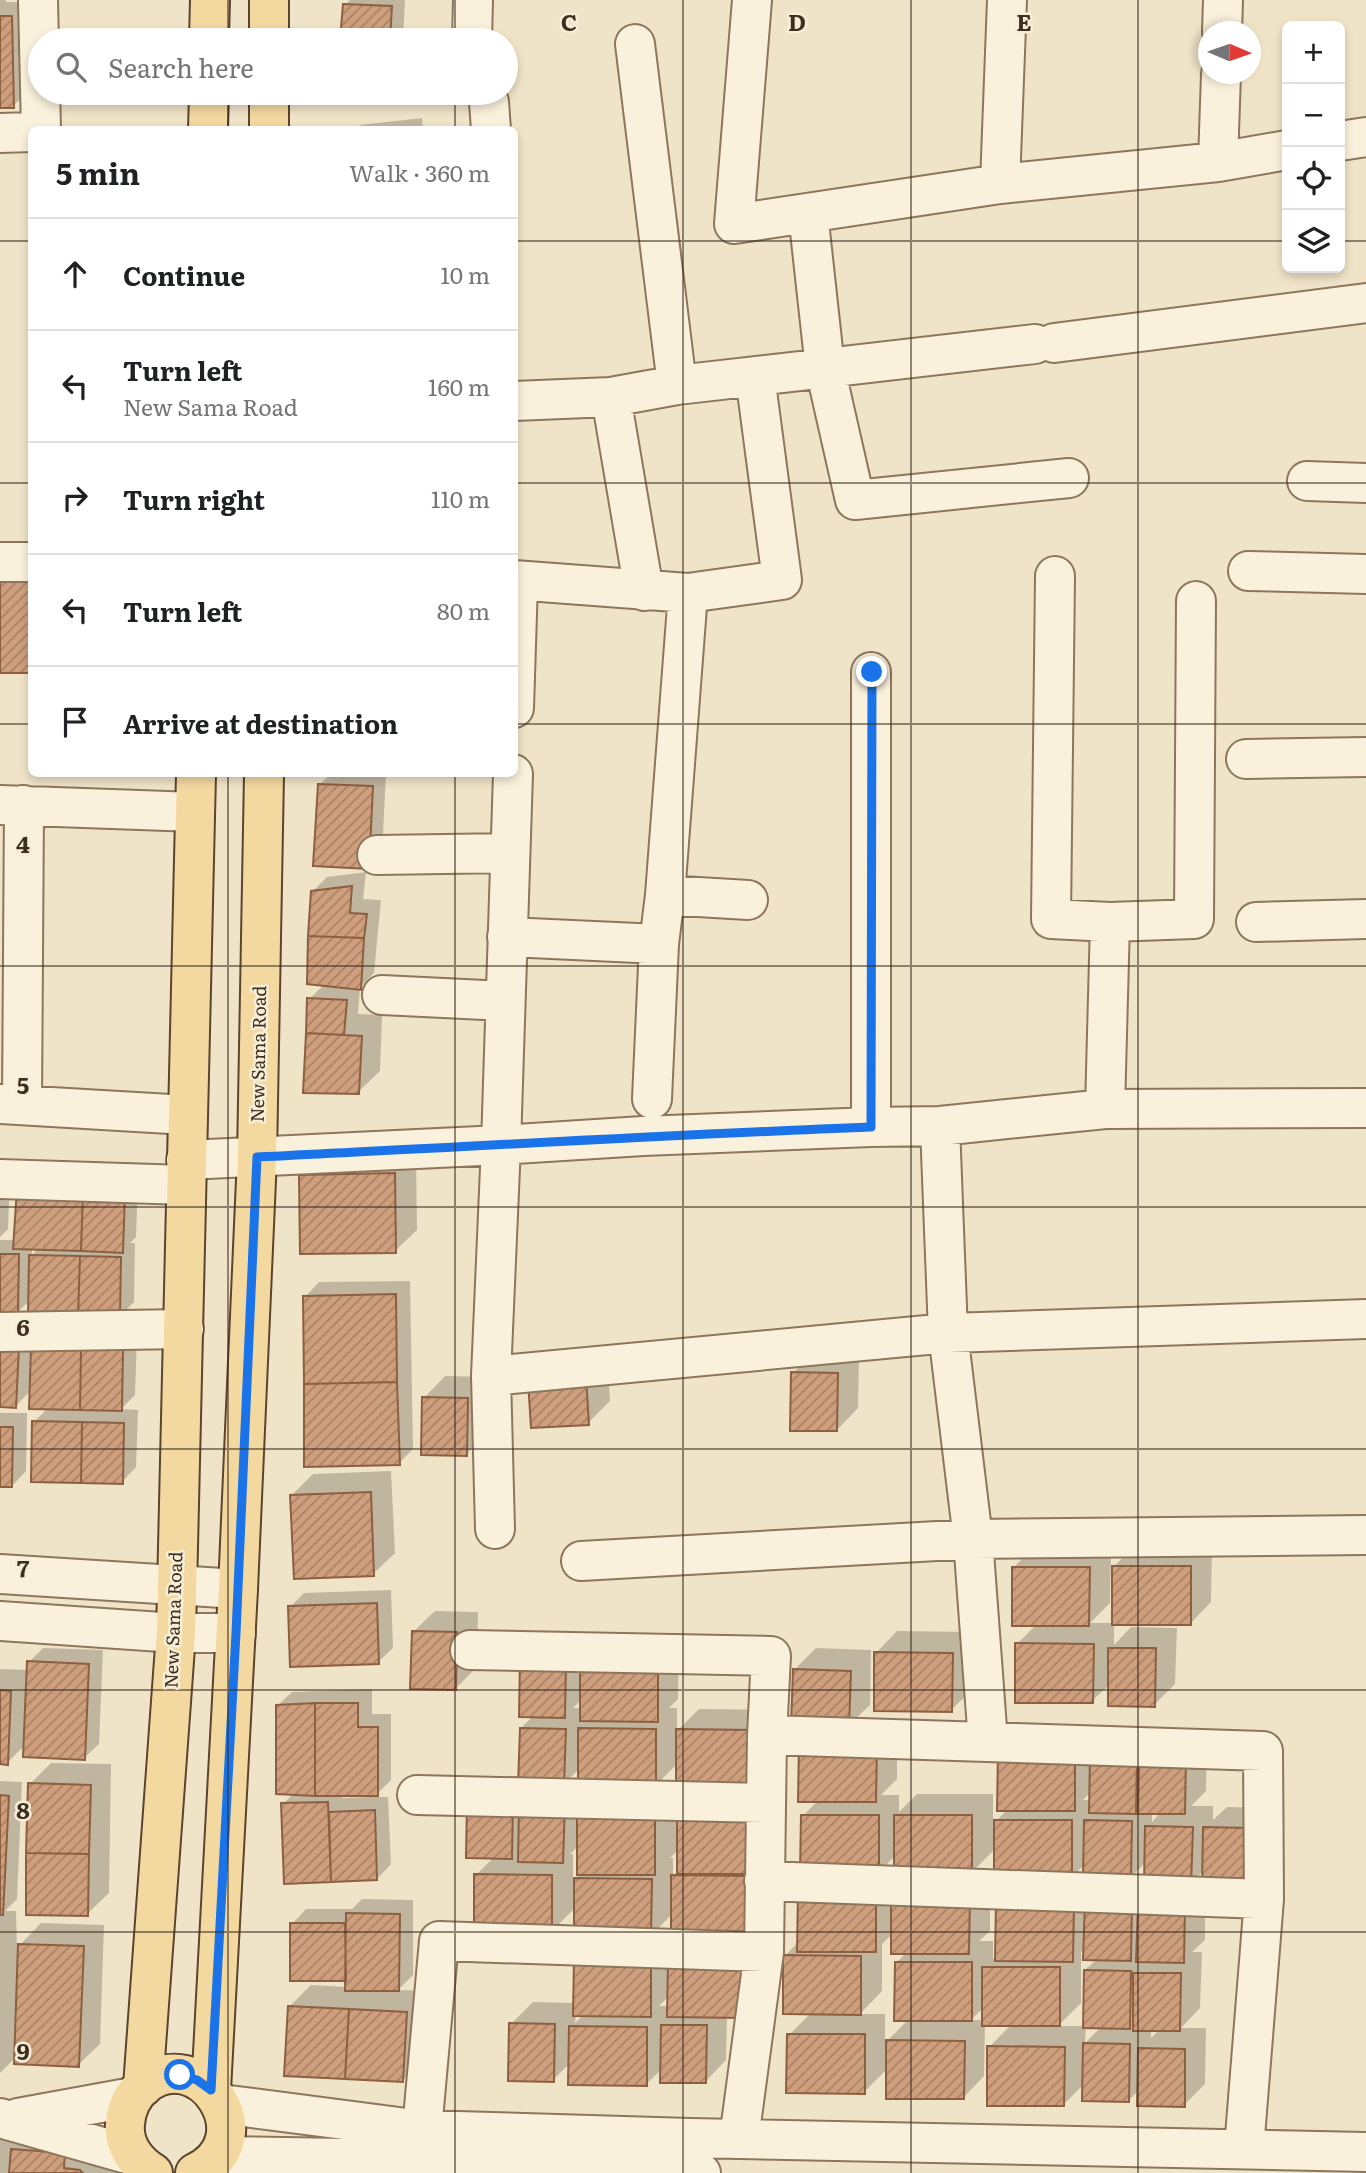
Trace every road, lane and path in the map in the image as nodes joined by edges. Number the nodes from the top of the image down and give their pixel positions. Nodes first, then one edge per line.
1 (38, 0) edge
2 (210, 0) edge
3 (269, 0) edge
4 (473, 0) edge
5 (752, 0) edge
6 (1007, 0) edge
7 (1223, 0) edge
8 (1222, 21) edge
9 (39, 28) edge
10 (209, 28) edge
11 (269, 28) edge
12 (472, 28) edge
13 (635, 44) dead end
14 (1220, 84) edge
15 (40, 105) edge
16 (209, 105) edge
17 (269, 105) edge
18 (41, 126) edge
19 (208, 126) edge
20 (269, 126) edge
21 (28, 132) edge
22 (0, 133) edge
23 (1366, 137) edge
24 (1345, 140) edge
25 (1282, 151) edge
26 (1218, 162) junction
27 (1000, 184) junction
28 (808, 213) junction
29 (1366, 303) edge
30 (825, 368) junction
31 (755, 376) junction
32 (677, 385) junction
33 (611, 397) junction
34 (518, 401) edge
35 (1069, 478) dead end
36 (1307, 481) dead end
37 (1366, 483) edge
38 (0, 562) edge
39 (28, 562) edge
40 (1248, 571) dead end
41 (1366, 574) edge
42 (1055, 576) dead end
43 (518, 581) edge
44 (644, 591) junction
45 (688, 593) junction
46 (1196, 601) dead end
47 (872, 672) dead end
48 (1366, 757) edge
49 (1247, 759) dead end
50 (196, 777) edge
51 (264, 777) edge
52 (513, 777) edge
53 (12, 805) edge
54 (195, 812) junction
55 (510, 853) junction
56 (377, 855) dead end
57 (665, 895) junction
58 (748, 900) dead end
59 (1366, 919) edge
60 (1110, 922) junction
61 (1256, 922) dead end
62 (507, 937) junction
63 (659, 944) junction
64 (382, 995) dead end
65 (505, 1001) junction
66 (652, 1100) dead end
67 (11, 1104) edge
68 (1366, 1108) edge
69 (1105, 1109) junction
70 (187, 1115) junction
71 (940, 1126) junction
72 (871, 1127) junction
73 (500, 1145) junction
74 (257, 1157) junction
75 (186, 1173) junction
76 (0, 1179) edge
77 (1366, 1318) edge
78 (184, 1329) junction
79 (0, 1332) edge
80 (948, 1333) junction
81 (491, 1376) junction
82 (495, 1529) dead end
83 (1366, 1535) edge
84 (973, 1539) junction
85 (581, 1561) dead end
86 (0, 1573) edge
87 (175, 1586) junction
88 (238, 1589) junction
89 (0, 1621) edge
90 (176, 1633) junction
91 (236, 1633) junction
92 (470, 1650) dead end
93 (767, 1735) junction
94 (988, 1741) junction
95 (417, 1795) dead end
96 (766, 1803) junction
97 (764, 1881) junction
98 (1264, 1899) junction
99 (764, 1952) junction
100 (138, 2092) junction
101 (216, 2097) junction
102 (4, 2119) edge
103 (422, 2130) junction
104 (739, 2139) junction
105 (1244, 2149) junction
106 (1366, 2152) edge
107 (143, 2167) edge
108 (205, 2168) edge
109 (683, 2173) edge
110 (701, 2173) edge

1 - 9 street
2 - 10 main road
3 - 11 main road
4 - 12 street
5 - 28 street
6 - 27 street
7 - 8 street
13 - 32 street
14 - 26 street
15 - 18 street
16 - 19 main road
17 - 20 main road
21 - 22 street
23 - 24 street
25 - 26 street
26 - 27 street
27 - 28 street
28 - 30 street
29 - 30 street
30 - 31 street
30 - 35 street
31 - 32 street
31 - 45 street
32 - 33 street
33 - 34 street
33 - 44 street
36 - 37 street
38 - 39 street
40 - 41 street
42 - 60 street
43 - 44 street
44 - 45 street
45 - 57 street
46 - 60 street
47 - 72 street
48 - 49 street
50 - 54 main road, New Sama Road
51 - 74 main road, New Sama Road
52 - 55 street
53 - 54 street
53 - 67 street
54 - 70 main road, New Sama Road
55 - 56 street
55 - 62 street
57 - 58 street
57 - 63 street
59 - 61 street
60 - 69 street
62 - 63 street
62 - 65 street
63 - 66 street
64 - 65 street
65 - 73 street
67 - 70 street
68 - 69 street
69 - 71 street
70 - 75 main road, New Sama Road
71 - 72 street
71 - 80 street
72 - 73 street
73 - 74 street
73 - 81 street
74 - 75 street
74 - 88 main road, New Sama Road
75 - 76 street
75 - 78 main road, New Sama Road
77 - 80 street
78 - 79 street
78 - 87 main road, New Sama Road
80 - 81 street
80 - 84 street
81 - 82 street
83 - 84 street
84 - 85 street
84 - 94 street
86 - 87 street
87 - 88 street
87 - 90 main road, New Sama Road
88 - 91 main road, New Sama Road
89 - 90 street
90 - 91 street
90 - 100 main road, New Sama Road
91 - 101 main road, New Sama Road
92 - 93 street
93 - 94 street
93 - 96 street
94 - 98 street
95 - 96 street
96 - 97 street
97 - 98 street
97 - 99 street
98 - 105 street
99 - 103 street
99 - 104 street
100 - 101 main road
100 - 102 street
100 - 107 main road, New Sama Road
101 - 103 street
101 - 108 main road, New Sama Road
102 - 107 street
103 - 104 street
104 - 105 street
105 - 106 street
108 - 109 street
109 - 110 street

